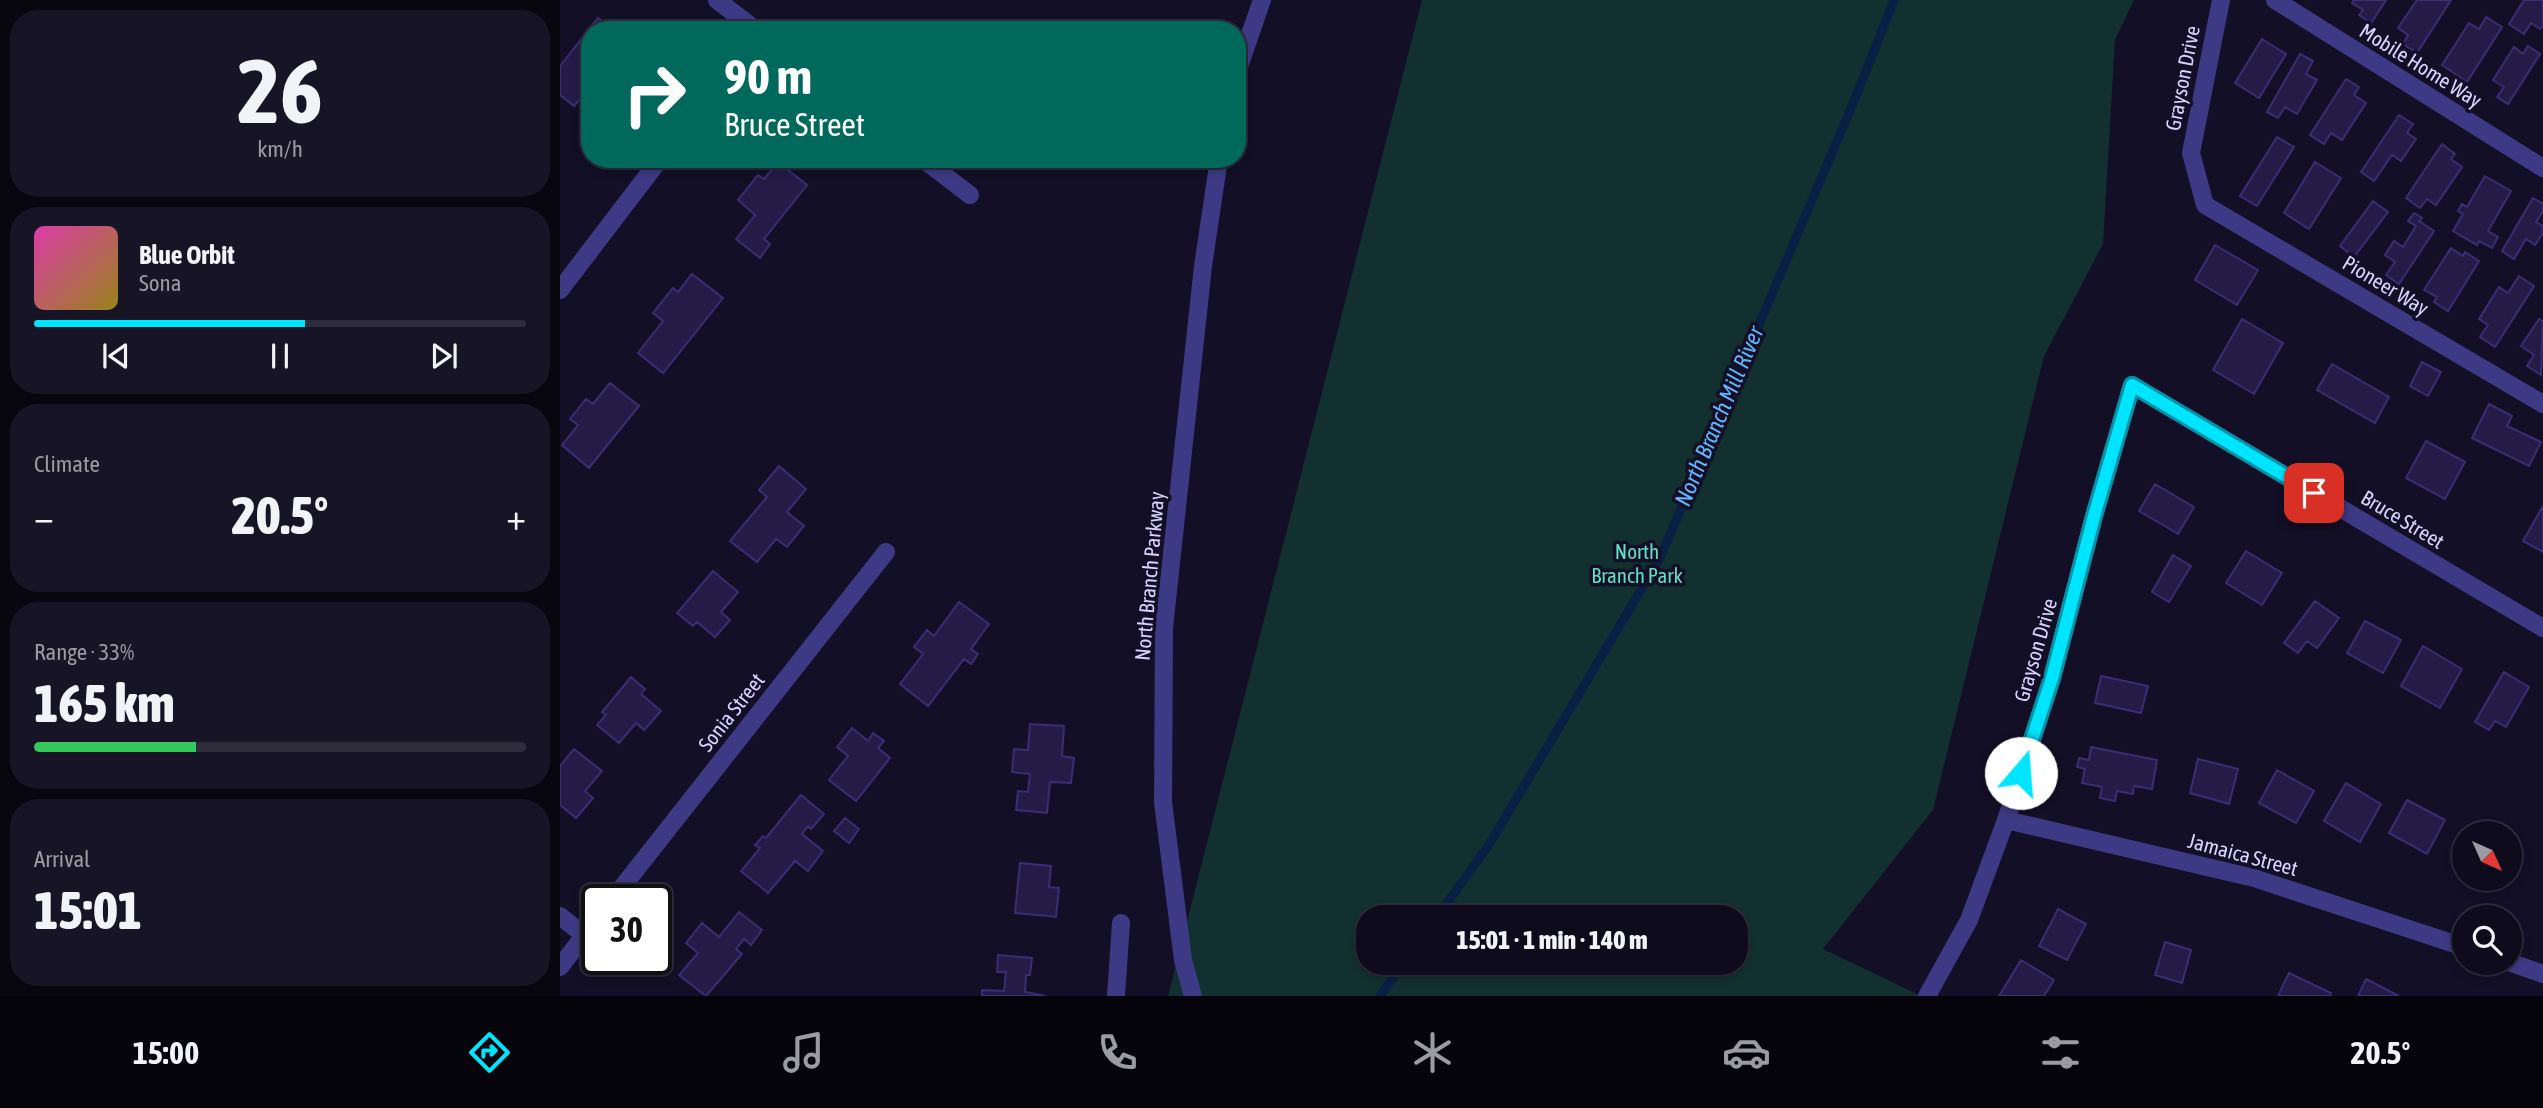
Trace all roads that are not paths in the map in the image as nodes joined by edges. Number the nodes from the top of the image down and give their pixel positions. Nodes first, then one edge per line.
1 (717, 0) edge
2 (1262, 0) edge
3 (2221, 0) edge
4 (2275, 0) edge
5 (744, 21) edge
6 (1246, 46) edge
7 (653, 168) edge
8 (935, 168) edge
9 (1218, 168) edge
10 (2543, 168) edge
11 (970, 195) dead end
12 (2205, 205) joint
13 (560, 290) edge
14 (2132, 385) joint
15 (2543, 404) edge
16 (886, 552) dead end
17 (2543, 628) edge
18 (2006, 820) junction
19 (625, 884) edge
20 (560, 916) edge
21 (1121, 923) dead end
22 (581, 932) edge
23 (581, 938) edge
24 (2452, 943) edge
25 (560, 967) edge
26 (2522, 967) edge
27 (2543, 974) edge
28 (1116, 996) edge
29 (1193, 996) edge
30 (1927, 996) edge

1 - 5 street
2 - 6 street
3 - 12 street, Grayson Drive
4 - 10 street, Mobile Home Way
7 - 13 street
8 - 11 street
9 - 29 street, North Branch Parkway
12 - 15 street, Pioneer Way
14 - 17 street, Bruce Street
14 - 18 street, Grayson Drive
16 - 19 street, Sonia Street
18 - 24 street, Jamaica Street
18 - 30 street, Grayson Drive
20 - 22 street
21 - 28 street
23 - 25 street
26 - 27 street

